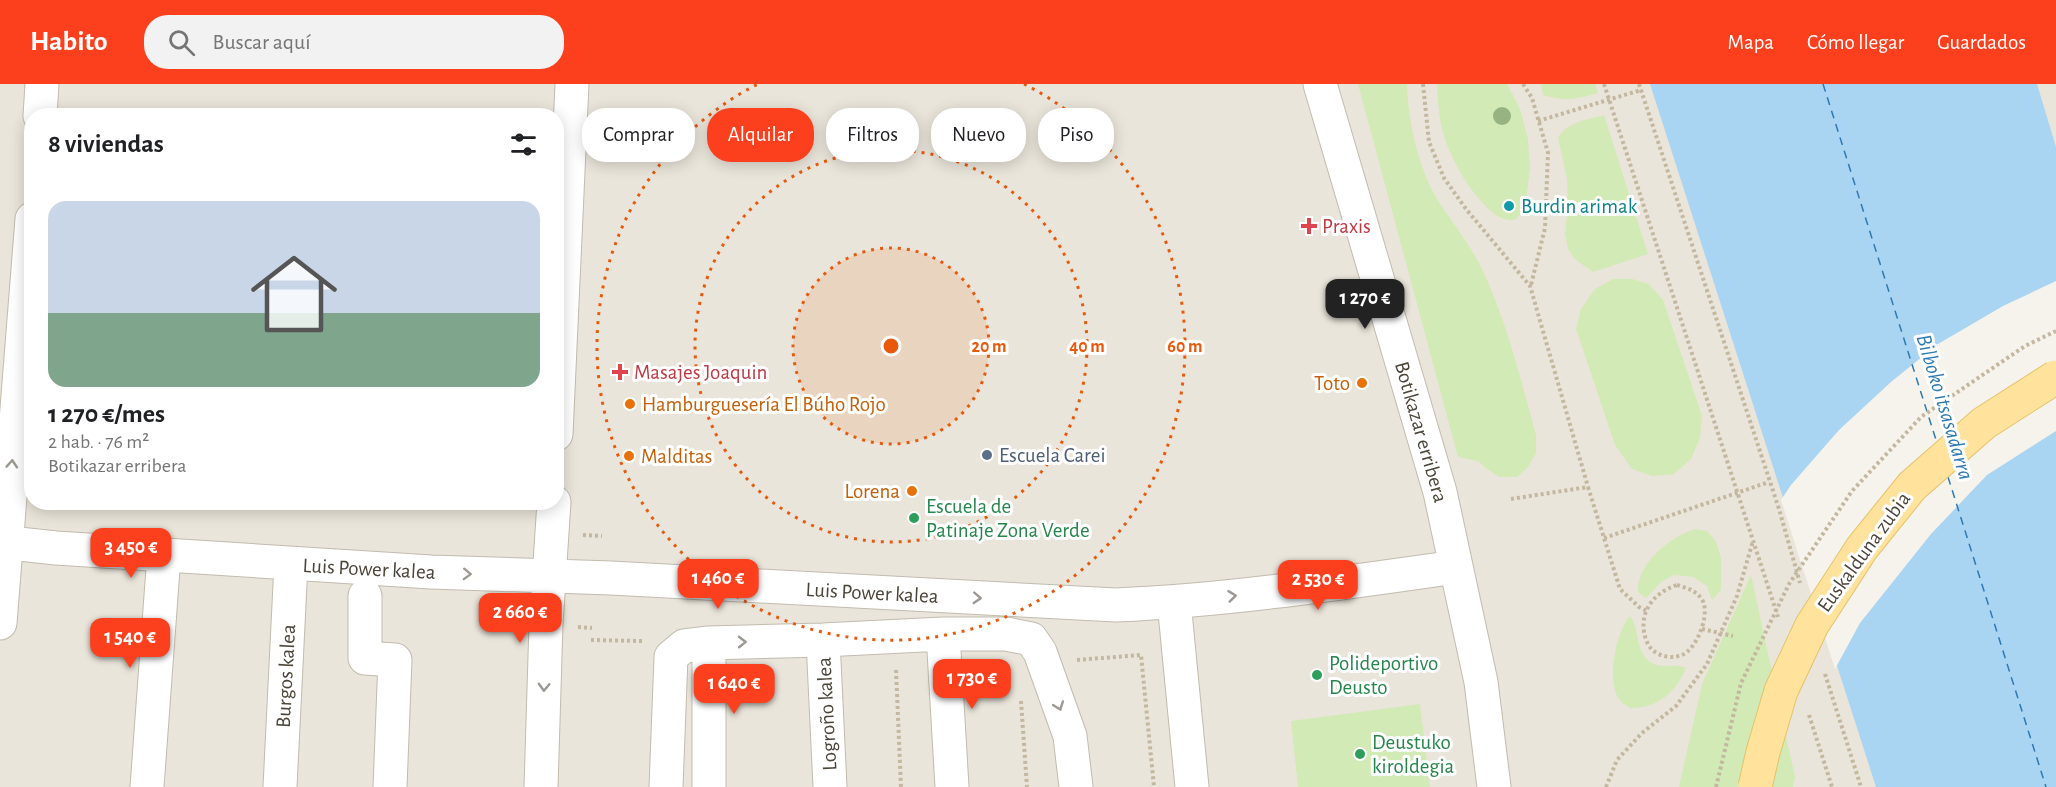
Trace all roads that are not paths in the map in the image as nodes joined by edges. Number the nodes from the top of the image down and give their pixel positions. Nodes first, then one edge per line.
1 (42, 84) edge
2 (572, 84) edge
3 (1320, 84) edge
4 (40, 108) edge
5 (564, 259) edge
6 (24, 305) edge
7 (2056, 377) edge
8 (554, 510) edge
9 (2, 542) edge
10 (164, 555) junction
11 (291, 564) junction
12 (1456, 567) junction
13 (550, 575) junction
14 (365, 596) dead end
15 (1174, 602) junction
16 (0, 623) edge
17 (943, 634) junction
18 (823, 640) junction
19 (709, 643) junction
20 (147, 787) edge
21 (280, 787) edge
22 (390, 787) edge
23 (541, 787) edge
24 (666, 787) edge
25 (709, 787) edge
26 (830, 787) edge
27 (952, 787) edge
28 (1076, 787) edge
29 (1192, 787) edge
30 (1494, 787) edge
31 (1755, 787) edge

1 - 4 street
2 - 5 street
3 - 12 street, Botikazar erribera
9 -> 6 street
7 - 31 main road, Euskalduna zubia, bridge
8 - 13 street
9 - 10 street, Luis Power kalea
9 - 16 street
10 - 11 street, Luis Power kalea
10 - 20 street
11 -> 13 street, Luis Power kalea
11 - 21 street, Burgos kalea
15 -> 12 street, Luis Power kalea
12 - 30 street, Botikazar erribera
13 -> 15 street, Luis Power kalea
13 -> 23 street
14 - 22 street
15 - 29 street
17 - 18 street
17 - 27 street
17 -> 28 street
19 -> 18 street
18 - 26 street, Logroño kalea
19 - 24 street
19 - 25 street

